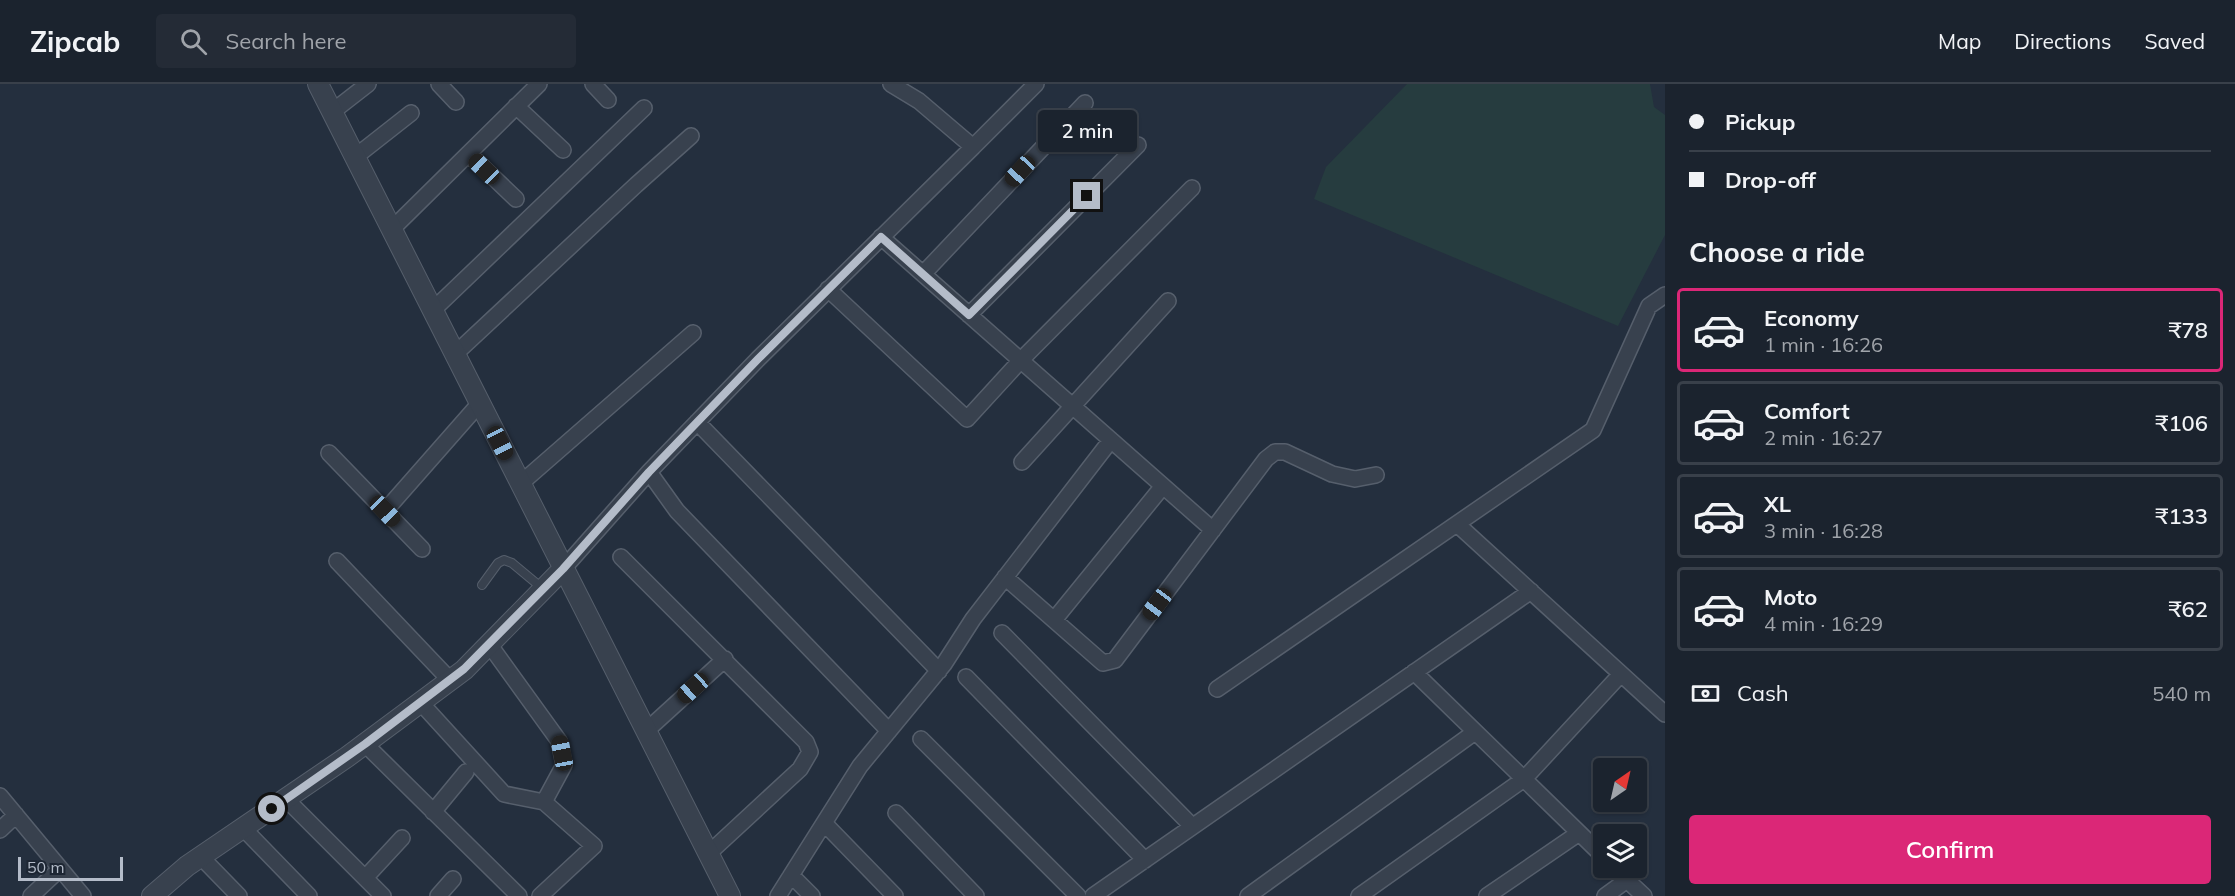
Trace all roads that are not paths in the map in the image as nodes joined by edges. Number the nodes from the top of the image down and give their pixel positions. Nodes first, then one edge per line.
1 (318, 84) edge
2 (368, 84) edge
3 (439, 84) edge
4 (539, 84) edge
5 (593, 84) edge
6 (894, 85) edge
7 (1032, 86) edge
8 (608, 100) dead end
9 (456, 102) dead end
10 (1085, 102) dead end
11 (516, 106) junction
12 (644, 108) dead end
13 (332, 112) junction
14 (411, 112) dead end
15 (691, 136) dead end
16 (1138, 145) dead end
17 (973, 147) junction
18 (562, 150) dead end
19 (469, 154) junction
20 (355, 157) junction
21 (1192, 188) dead end
22 (516, 200) dead end
23 (391, 230) junction
24 (881, 237) junction
25 (923, 274) junction
26 (828, 289) junction
27 (1665, 294) edge
28 (1168, 301) dead end
29 (433, 309) junction
30 (969, 315) junction
31 (693, 333) dead end
32 (455, 354) junction
33 (1021, 360) junction
34 (480, 403) junction
35 (1072, 406) junction
36 (697, 422) junction
37 (1112, 440) junction
38 (329, 453) dead end
39 (1022, 462) dead end
40 (649, 472) junction
41 (1376, 475) dead end
42 (520, 484) junction
43 (1163, 486) junction
44 (385, 511) junction
45 (1457, 524) junction
46 (1213, 530) junction
47 (422, 549) dead end
48 (621, 557) dead end
49 (337, 561) dead end
50 (563, 569) junction
51 (1005, 578) junction
52 (483, 585) dead end
53 (543, 589) junction
54 (1531, 591) junction
55 (1054, 620) junction
56 (1002, 633) dead end
57 (489, 644) junction
58 (725, 659) junction
59 (939, 670) junction
60 (1414, 672) junction
61 (1621, 674) junction
62 (966, 677) dead end
63 (450, 681) junction
64 (1217, 689) dead end
65 (421, 703) junction
66 (1665, 714) edge
67 (646, 731) junction
68 (889, 731) junction
69 (1475, 732) junction
70 (921, 739) dead end
71 (365, 744) junction
72 (466, 772) dead end
73 (1524, 779) junction
74 (0, 796) edge
75 (286, 799) junction
76 (544, 802) junction
77 (433, 812) junction
78 (896, 813) dead end
79 (16, 815) junction
80 (824, 823) junction
81 (1192, 826) junction
82 (243, 828) junction
83 (0, 830) edge
84 (1579, 833) junction
85 (402, 838) dead end
86 (1593, 846) edge
87 (708, 854) junction
88 (201, 857) junction
89 (1145, 860) junction
90 (60, 869) junction
91 (791, 874) junction
92 (365, 878) junction
93 (453, 879) dead end
94 (1627, 880) joint
95 (161, 893) edge
96 (32, 896) edge
97 (83, 896) edge
98 (239, 896) edge
99 (309, 896) edge
100 (383, 896) edge
101 (438, 896) edge
102 (519, 896) edge
103 (540, 896) edge
104 (730, 896) edge
105 (778, 896) edge
106 (812, 896) edge
107 (895, 896) edge
108 (976, 896) edge
109 (1077, 896) edge
110 (1093, 896) edge
111 (1248, 896) edge
112 (1359, 896) edge
113 (1487, 896) edge
114 (1605, 896) edge
115 (1644, 896) edge

1 - 13 street
2 - 13 street
3 - 9 street
4 - 11 street
5 - 8 street
6 - 17 street
7 - 17 street
10 - 25 street
11 - 18 street
11 - 19 street
12 - 29 street
13 - 20 street
14 - 20 street
15 - 32 street
16 - 30 street
17 - 24 street
19 - 22 street
19 - 23 street
20 - 23 street
21 - 33 street
23 - 29 street
24 - 25 street
24 - 26 street
25 - 30 street
26 - 33 street
26 - 36 street
27 - 45 street
28 - 35 street
29 - 32 street
30 - 33 street
31 - 42 street
32 - 34 street
33 - 35 street
34 - 42 street
34 - 44 street
35 - 37 street
35 - 39 street
36 - 40 street
36 - 59 street
37 - 43 street
37 - 51 street
38 - 44 street
40 - 50 street
40 - 68 street
41 - 46 street
42 - 50 street
43 - 46 street
43 - 55 street
44 - 47 street
45 - 54 street
45 - 64 street
46 - 55 street
48 - 58 street
49 - 63 street
50 - 53 street
50 - 67 street
51 - 55 street
51 - 59 street
52 - 53 lane
53 - 57 street
54 - 60 street
54 - 61 street
56 - 81 street
57 - 63 street
57 - 76 street
58 - 67 street
58 - 87 street
59 - 68 street
60 - 69 street
60 - 81 street
61 - 66 street
61 - 73 street
62 - 89 street
63 - 65 street
65 - 71 street
65 - 76 street
67 - 87 street
68 - 80 street
69 - 73 street
69 - 111 street
70 - 109 street
71 - 75 street
71 - 77 street
72 - 77 street
73 - 84 street
73 - 112 street
74 - 79 street
75 - 82 street
75 - 92 street
76 - 103 street
77 - 102 street
78 - 108 street
79 - 83 street
79 - 90 street
80 - 91 street
80 - 107 street
81 - 89 street
82 - 88 street
82 - 99 street
84 - 86 street
84 - 113 street
85 - 92 street
87 - 104 street
88 - 95 street
88 - 98 street
89 - 110 street
90 - 96 street
90 - 97 street
91 - 105 street
91 - 106 street
92 - 100 street
93 - 101 street
94 - 114 street
94 - 115 street

